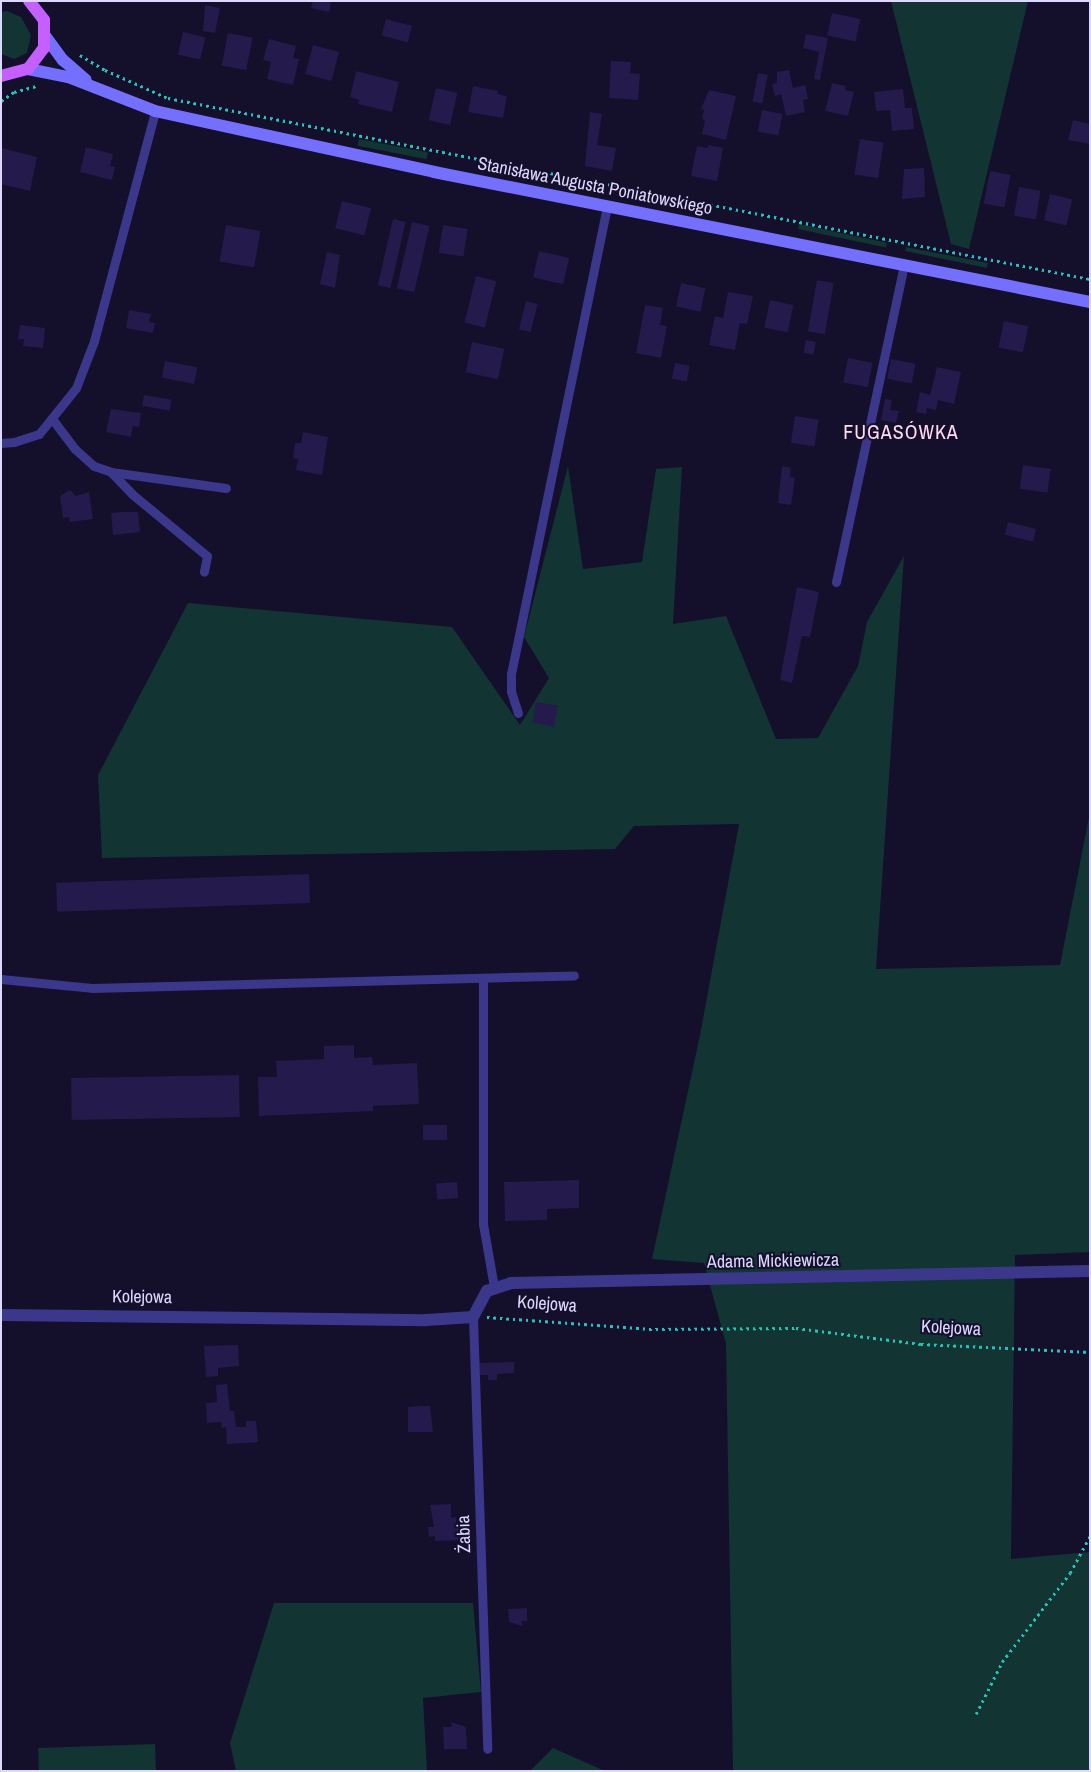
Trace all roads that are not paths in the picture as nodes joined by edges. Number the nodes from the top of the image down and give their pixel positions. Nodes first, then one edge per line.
1 (30, 2) edge
2 (46, 38) junction
3 (28, 69) junction
4 (3, 77) edge
5 (98, 89) junction
6 (155, 111) junction
7 (607, 206) junction
8 (904, 265) junction
9 (1090, 302) edge
10 (53, 420) junction
11 (1, 443) edge
12 (112, 472) junction
13 (226, 488) dead end
14 (204, 572) dead end
15 (836, 582) dead end
16 (518, 713) dead end
17 (574, 975) dead end
18 (483, 978) junction
19 (1, 979) edge
20 (1090, 1271) edge
21 (494, 1287) junction
22 (1, 1314) edge
23 (473, 1316) junction
24 (487, 1750) dead end

1 - 2 main road
2 - 3 main road
2 - 5 main road, Stanisława Augusta Poniatowskiego
3 - 4 main road
3 - 5 main road, Stanisława Augusta Poniatowskiego
5 - 6 main road, Stanisława Augusta Poniatowskiego
6 - 7 main road, Stanisława Augusta Poniatowskiego
6 - 10 lane
7 - 8 main road, Stanisława Augusta Poniatowskiego
7 - 16 lane
8 - 9 main road, Stanisława Augusta Poniatowskiego
8 - 15 lane
10 - 11 lane
10 - 12 lane
12 - 13 lane
12 - 14 lane
17 - 18 lane
18 - 19 lane
18 - 21 lane
20 - 21 street, Adama Mickiewicza
21 - 23 street
22 - 23 street, Kolejowa
23 - 24 lane, Żabia

